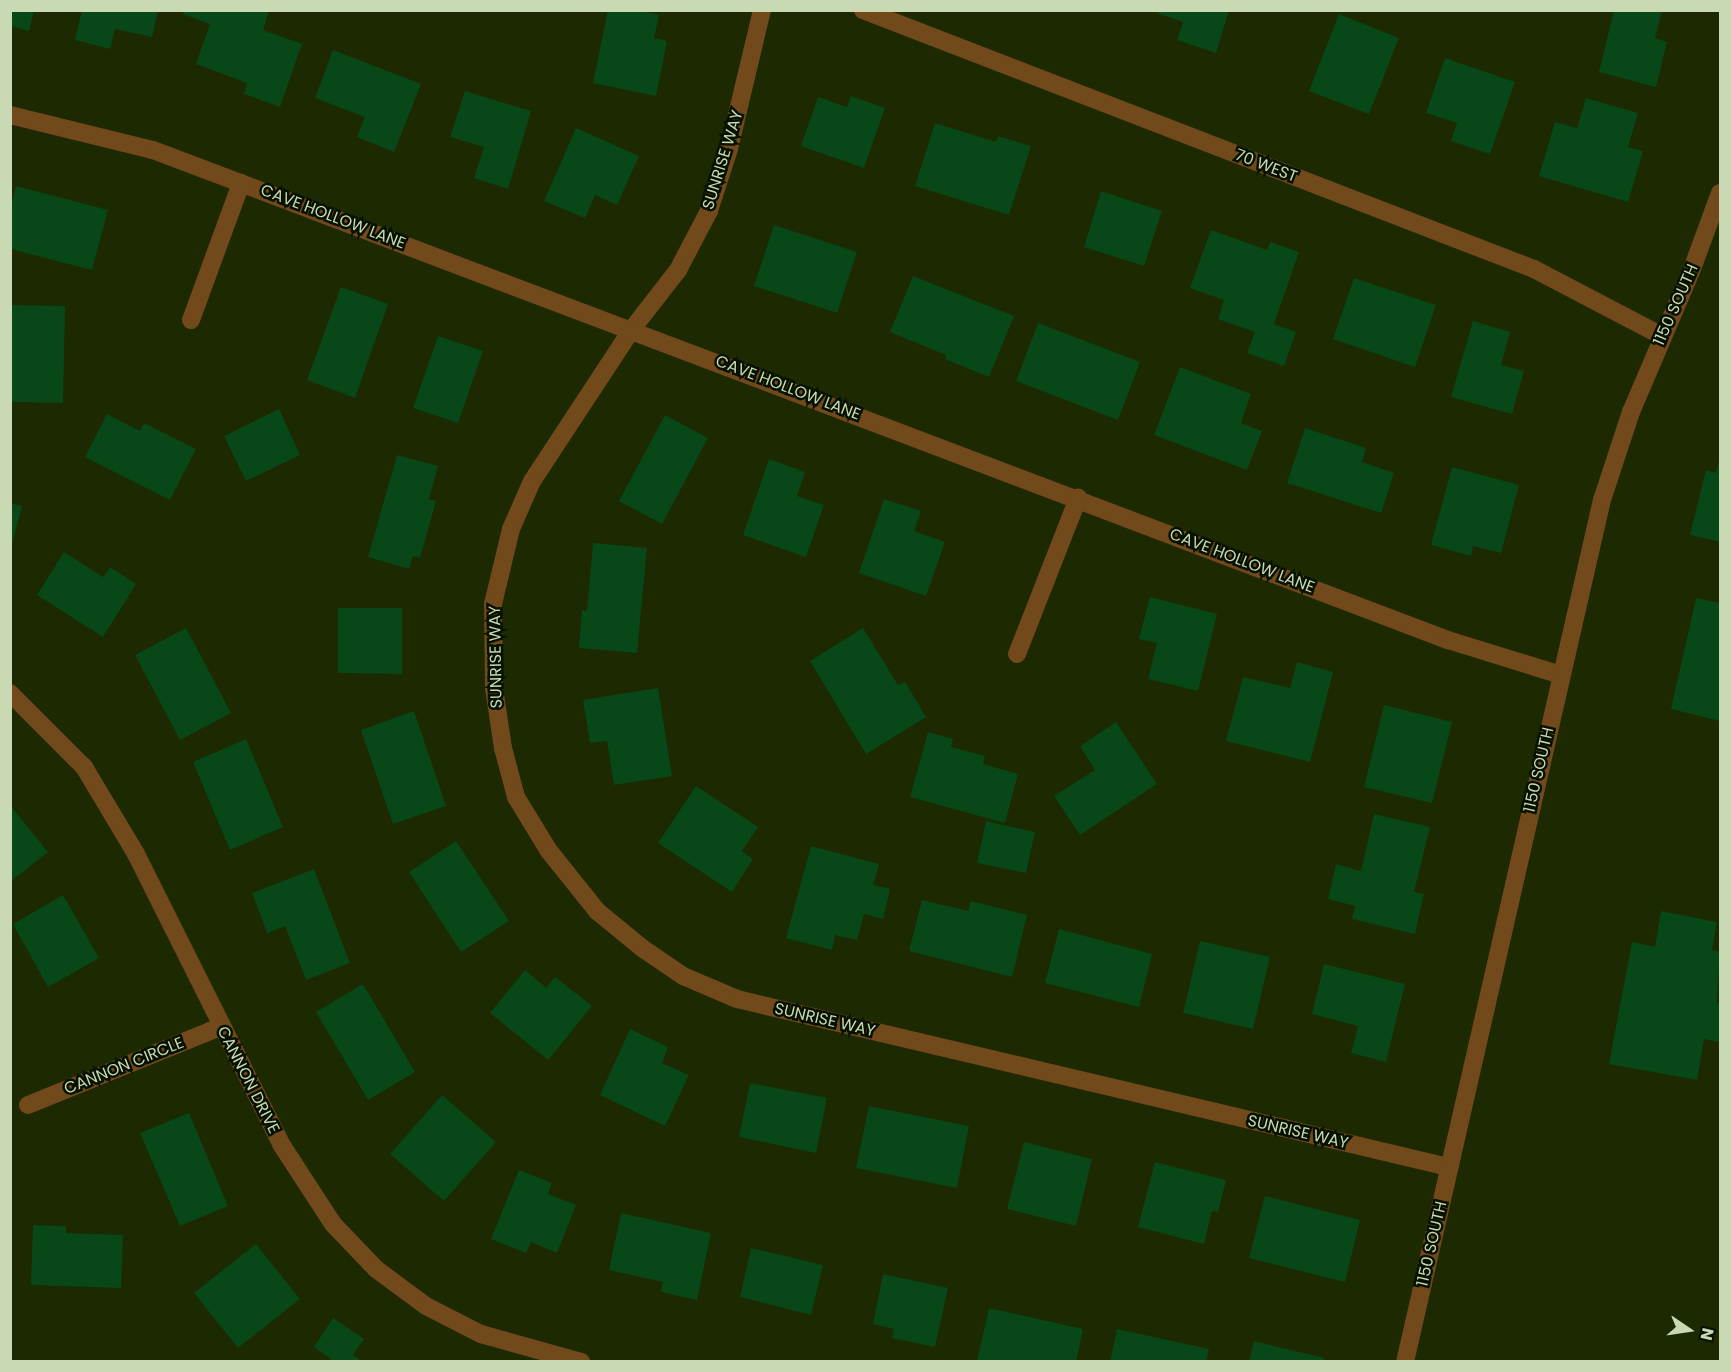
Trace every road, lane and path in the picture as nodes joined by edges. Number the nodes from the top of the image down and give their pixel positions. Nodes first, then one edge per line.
1 (762, 10) edge
2 (864, 10) edge
3 (10, 115) edge
4 (241, 183) junction
5 (1720, 193) edge
6 (191, 320) dead end
7 (632, 329) junction
8 (1662, 336) junction
9 (1078, 498) junction
10 (1017, 654) dead end
11 (1561, 675) junction
12 (10, 693) edge
13 (220, 1027) junction
14 (28, 1105) dead end
15 (1449, 1167) junction
16 (581, 1362) edge
17 (1405, 1362) edge

1 - 7 street, SUNRISE WAY
2 - 8 street, 70 WEST
3 - 4 street, CAVE HOLLOW LANE
4 - 6 street
4 - 7 street, CAVE HOLLOW LANE
5 - 8 street, 1150 SOUTH
7 - 9 street, CAVE HOLLOW LANE
7 - 15 street, SUNRISE WAY
8 - 11 street, 1150 SOUTH
9 - 10 street
9 - 11 street, CAVE HOLLOW LANE
11 - 15 street, 1150 SOUTH
12 - 13 street, CANNON DRIVE
13 - 14 street, CANNON CIRCLE
13 - 16 street, CANNON DRIVE
15 - 17 street, 1150 SOUTH

